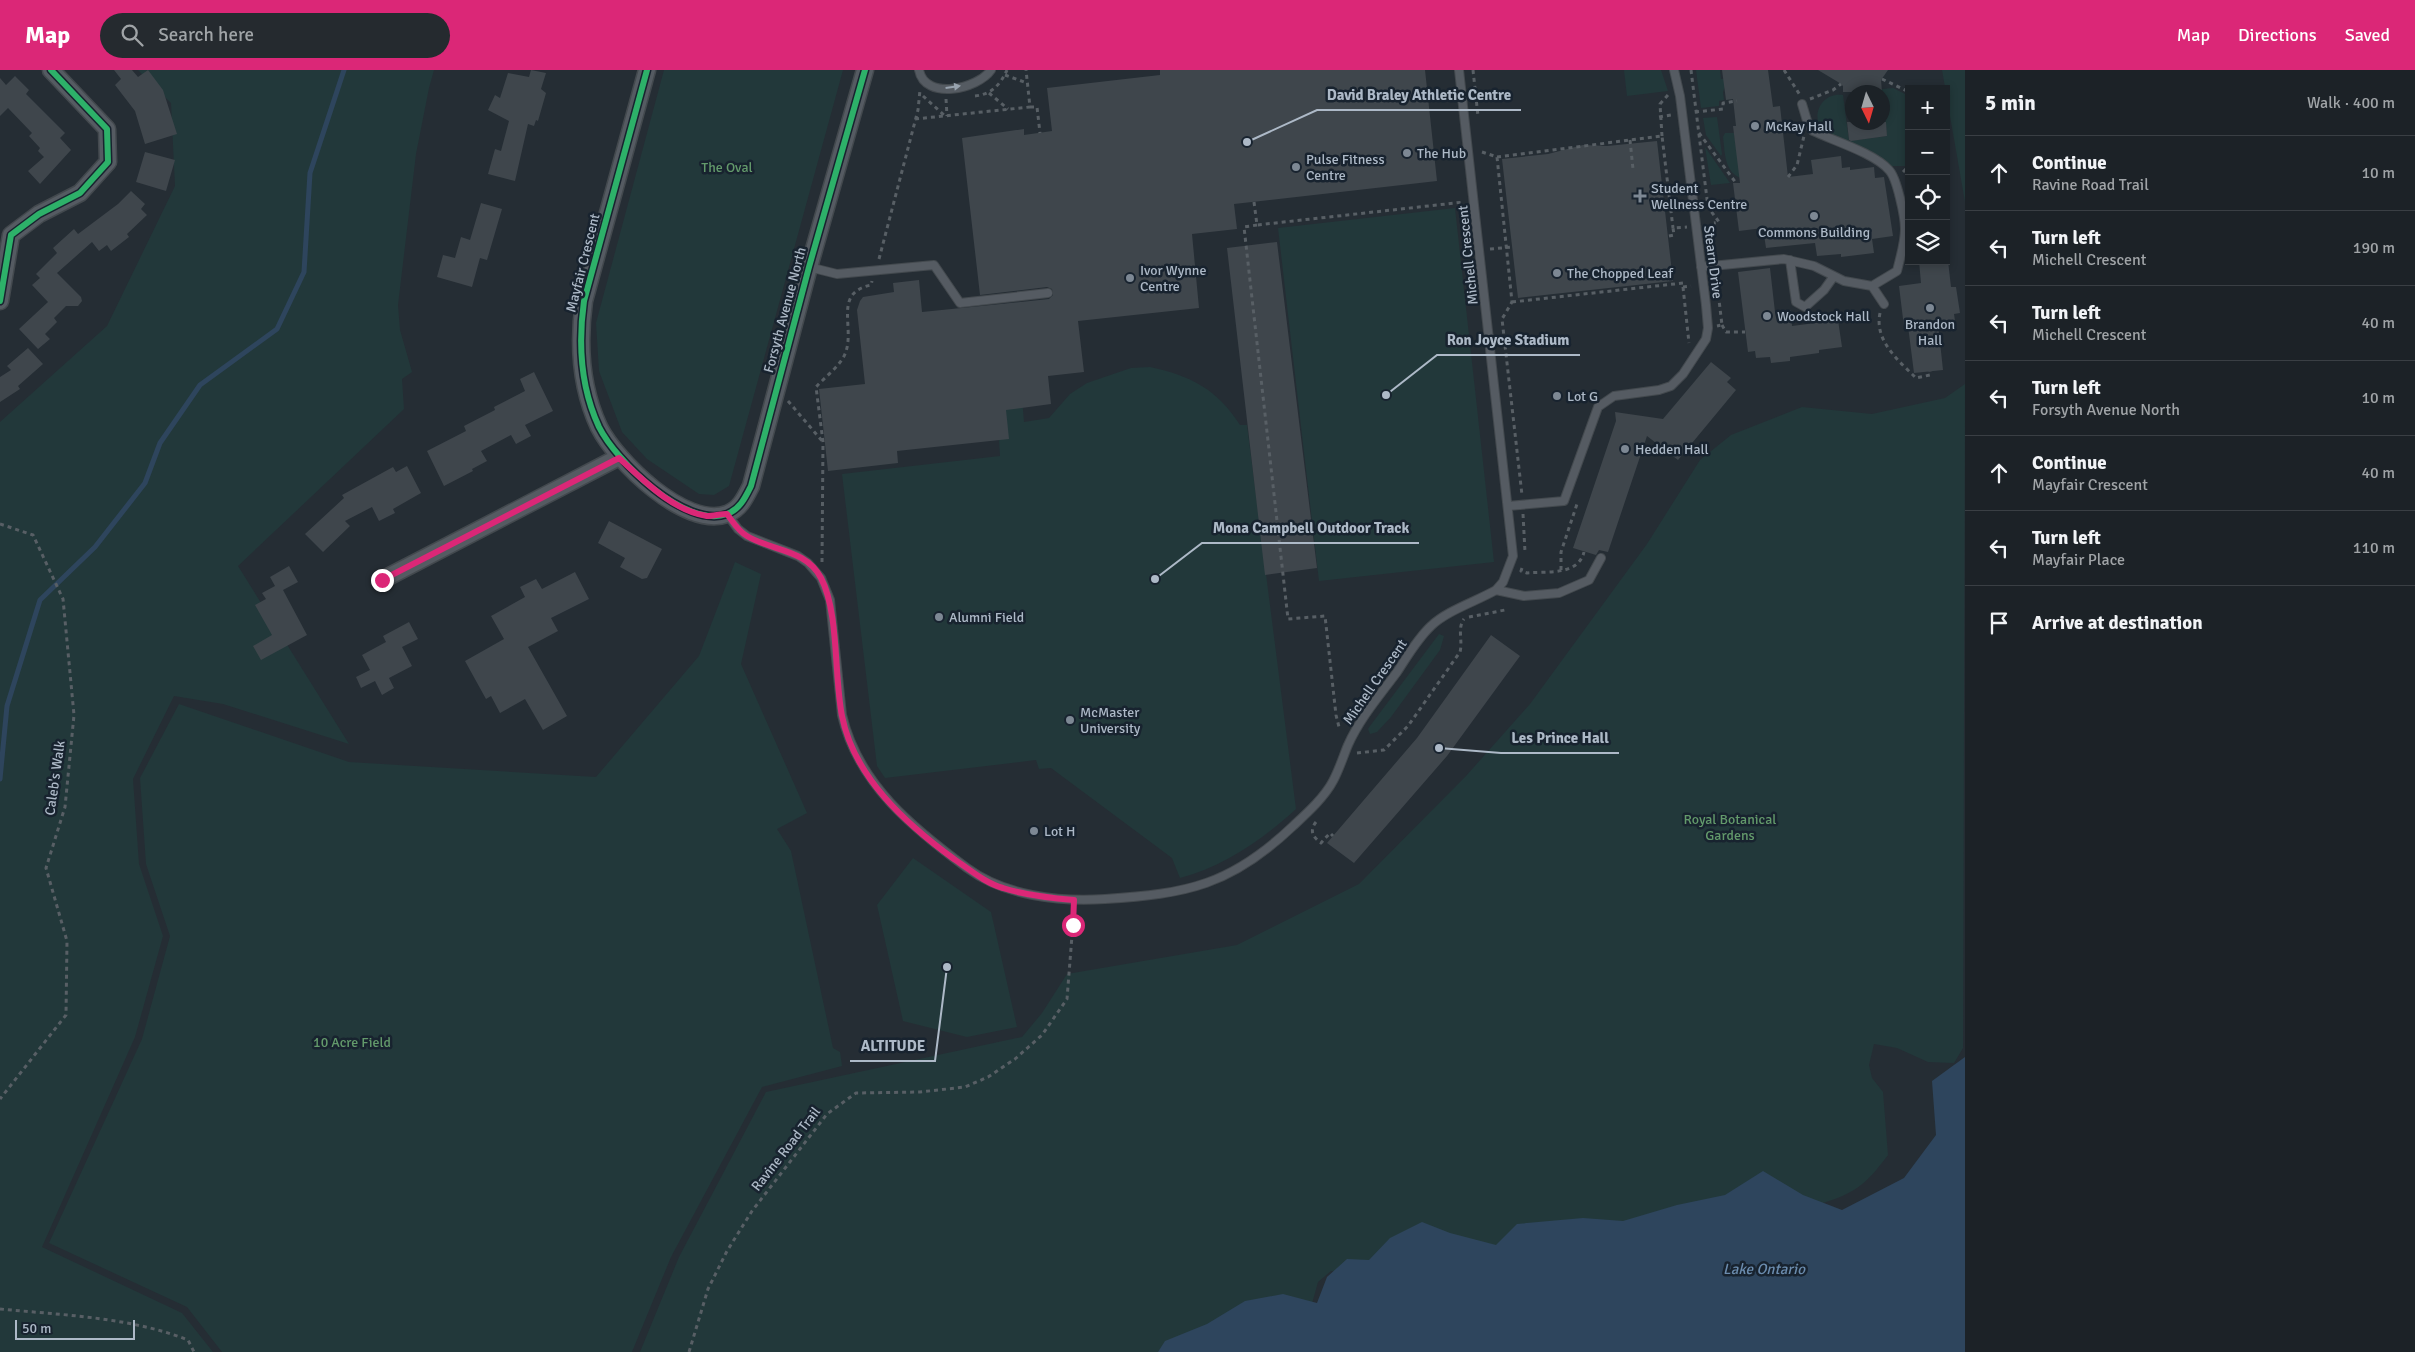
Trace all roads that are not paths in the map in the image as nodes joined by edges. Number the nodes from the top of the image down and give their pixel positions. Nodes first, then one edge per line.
1 (51, 70) edge
2 (647, 70) edge
3 (865, 70) edge
4 (919, 70) edge
5 (991, 70) edge
6 (1459, 70) edge
7 (1674, 70) edge
8 (1802, 104) road end
9 (1790, 260) junction
10 (809, 267) junction
11 (1701, 267) junction
12 (1834, 276) junction
13 (1872, 286) junction
14 (1048, 292) dead end
15 (1, 295) edge
16 (1884, 304) road end
17 (619, 458) junction
18 (1508, 506) junction
19 (727, 514) junction
20 (1601, 558) dead end
21 (382, 580) dead end
22 (1496, 590) junction

1 - 15 street
2 - 17 street, Mayfair Crescent
3 - 10 street, Forsyth Avenue North
4 -> 5 lane
6 - 18 lane, Michell Crescent
7 - 11 lane, Stearn Drive
8 - 13 lane
9 - 11 lane
9 - 12 lane
9 - 12 lane
10 - 14 lane
10 - 19 street, Forsyth Avenue North
11 - 18 lane, Stearn Drive
12 - 13 lane
13 - 16 lane
17 - 19 street, Mayfair Crescent
17 - 21 street
18 - 22 lane, Michell Crescent
19 - 22 lane, Michell Crescent
20 - 22 lane

